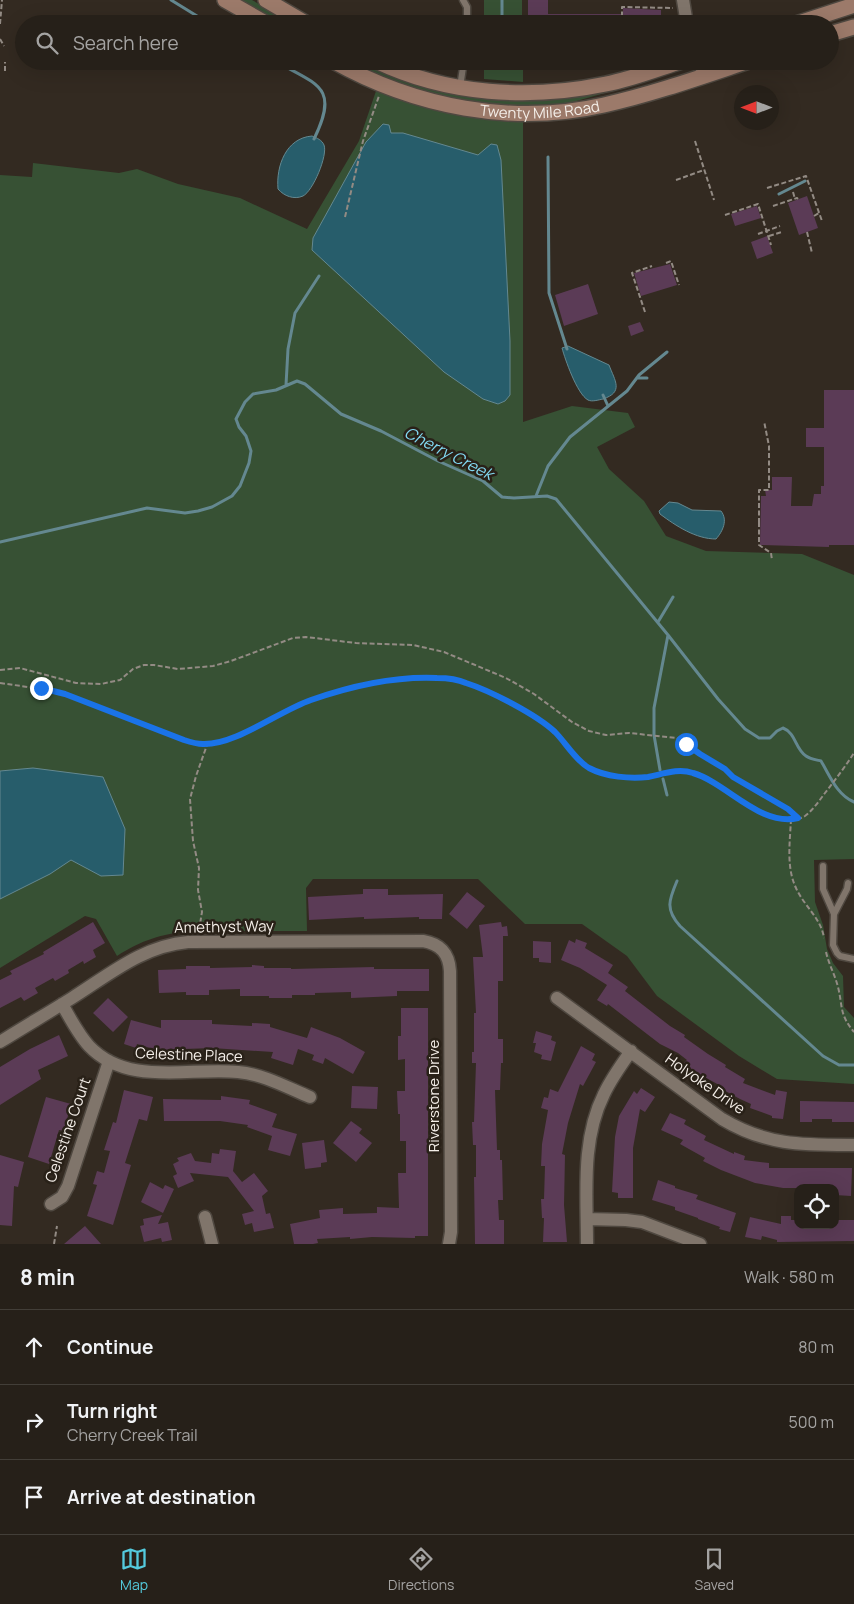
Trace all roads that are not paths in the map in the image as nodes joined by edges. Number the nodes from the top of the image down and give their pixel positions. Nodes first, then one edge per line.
1 (225, 0) edge
2 (266, 0) edge
3 (463, 0) edge
4 (854, 5) edge
5 (251, 15) edge
6 (292, 15) edge
7 (467, 15) edge
8 (823, 15) edge
9 (854, 27) edge
10 (839, 31) edge
11 (351, 70) edge
12 (400, 70) edge
13 (463, 70) edge
14 (653, 70) edge
15 (702, 70) edge
16 (722, 70) edge
17 (704, 76) junction
18 (460, 88) junction
19 (823, 866) dead end
20 (848, 883) dead end
21 (834, 914) junction
22 (442, 949) joint
23 (854, 959) edge
24 (557, 998) dead end
25 (62, 1004) junction
26 (0, 1042) edge
27 (630, 1052) junction
28 (109, 1061) junction
29 (310, 1097) dead end
30 (854, 1145) edge
31 (50, 1204) dead end
32 (205, 1217) dead end
33 (588, 1219) junction
34 (212, 1244) edge
35 (449, 1244) edge
36 (588, 1244) edge
37 (700, 1244) edge

1 - 5 main road
2 - 6 main road
3 - 7 lane
4 - 8 main road
9 - 10 main road
11 - 17 main road, Twenty Mile Road
12 - 18 main road, Twenty Mile Road
13 - 18 lane
14 - 18 main road, Twenty Mile Road
15 - 17 street
16 - 17 main road, Twenty Mile Road
19 - 21 lane
20 - 21 lane
21 - 23 lane
22 - 25 street, Amethyst Way
22 - 35 street, Riverstone Drive
24 - 27 street, Holyoke Drive
25 - 26 street, Amethyst Way
25 - 28 street, Celestine Place
27 - 30 street, Holyoke Drive
27 - 33 street
28 - 29 street, Celestine Place
28 - 31 street, Celestine Court
32 - 34 street
33 - 36 street
33 - 37 street

